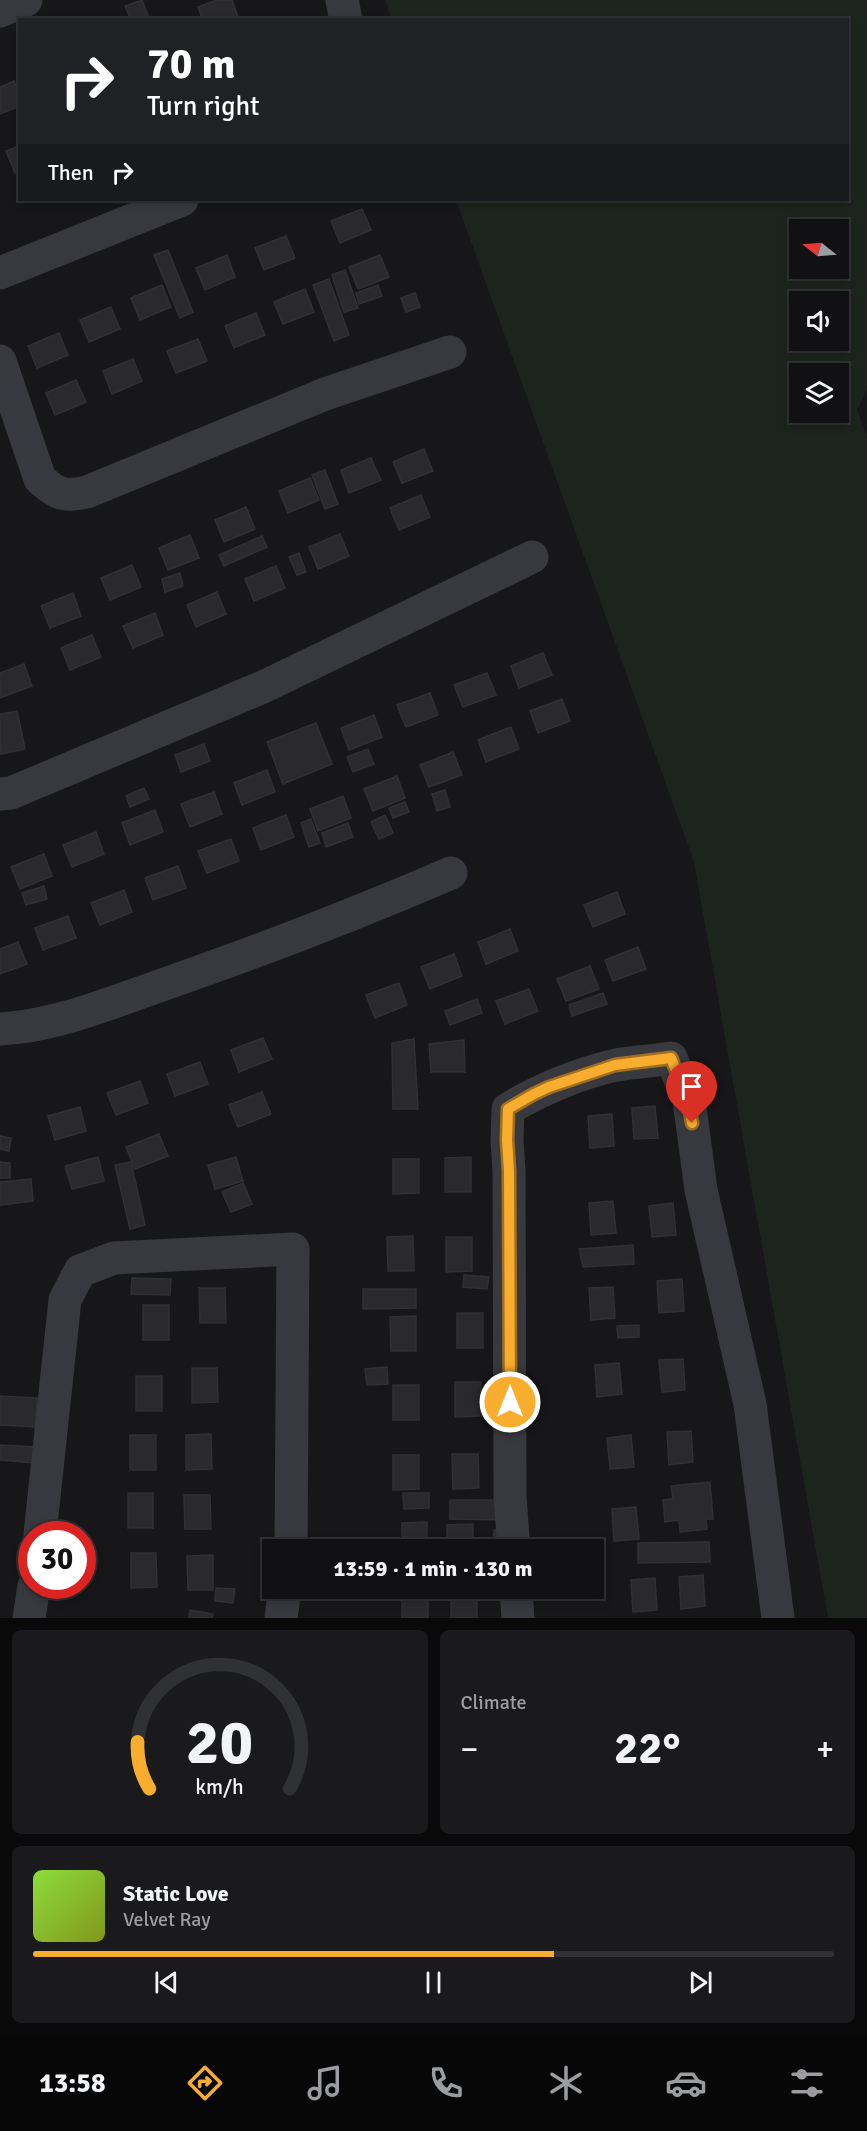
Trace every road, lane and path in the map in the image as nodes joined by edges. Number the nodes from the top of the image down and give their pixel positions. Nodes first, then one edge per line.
1 (26, 0) edge
2 (342, 0) edge
3 (0, 11) edge
4 (346, 18) edge
5 (180, 201) edge
6 (0, 273) edge
7 (450, 352) dead end
8 (0, 361) edge
9 (532, 556) dead end
10 (0, 794) edge
11 (451, 873) dead end
12 (0, 1029) edge
13 (41, 1521) edge
14 (291, 1539) edge
15 (513, 1539) edge
16 (32, 1599) edge
17 (284, 1599) edge
18 (517, 1599) edge
19 (29, 1618) edge
20 (281, 1618) edge
21 (518, 1618) edge
22 (778, 1618) edge

1 - 3 street
2 - 4 street
5 - 6 street
7 - 8 street
9 - 10 street
11 - 12 street
13 - 14 street
15 - 22 street
16 - 19 street
17 - 20 street
18 - 21 street

